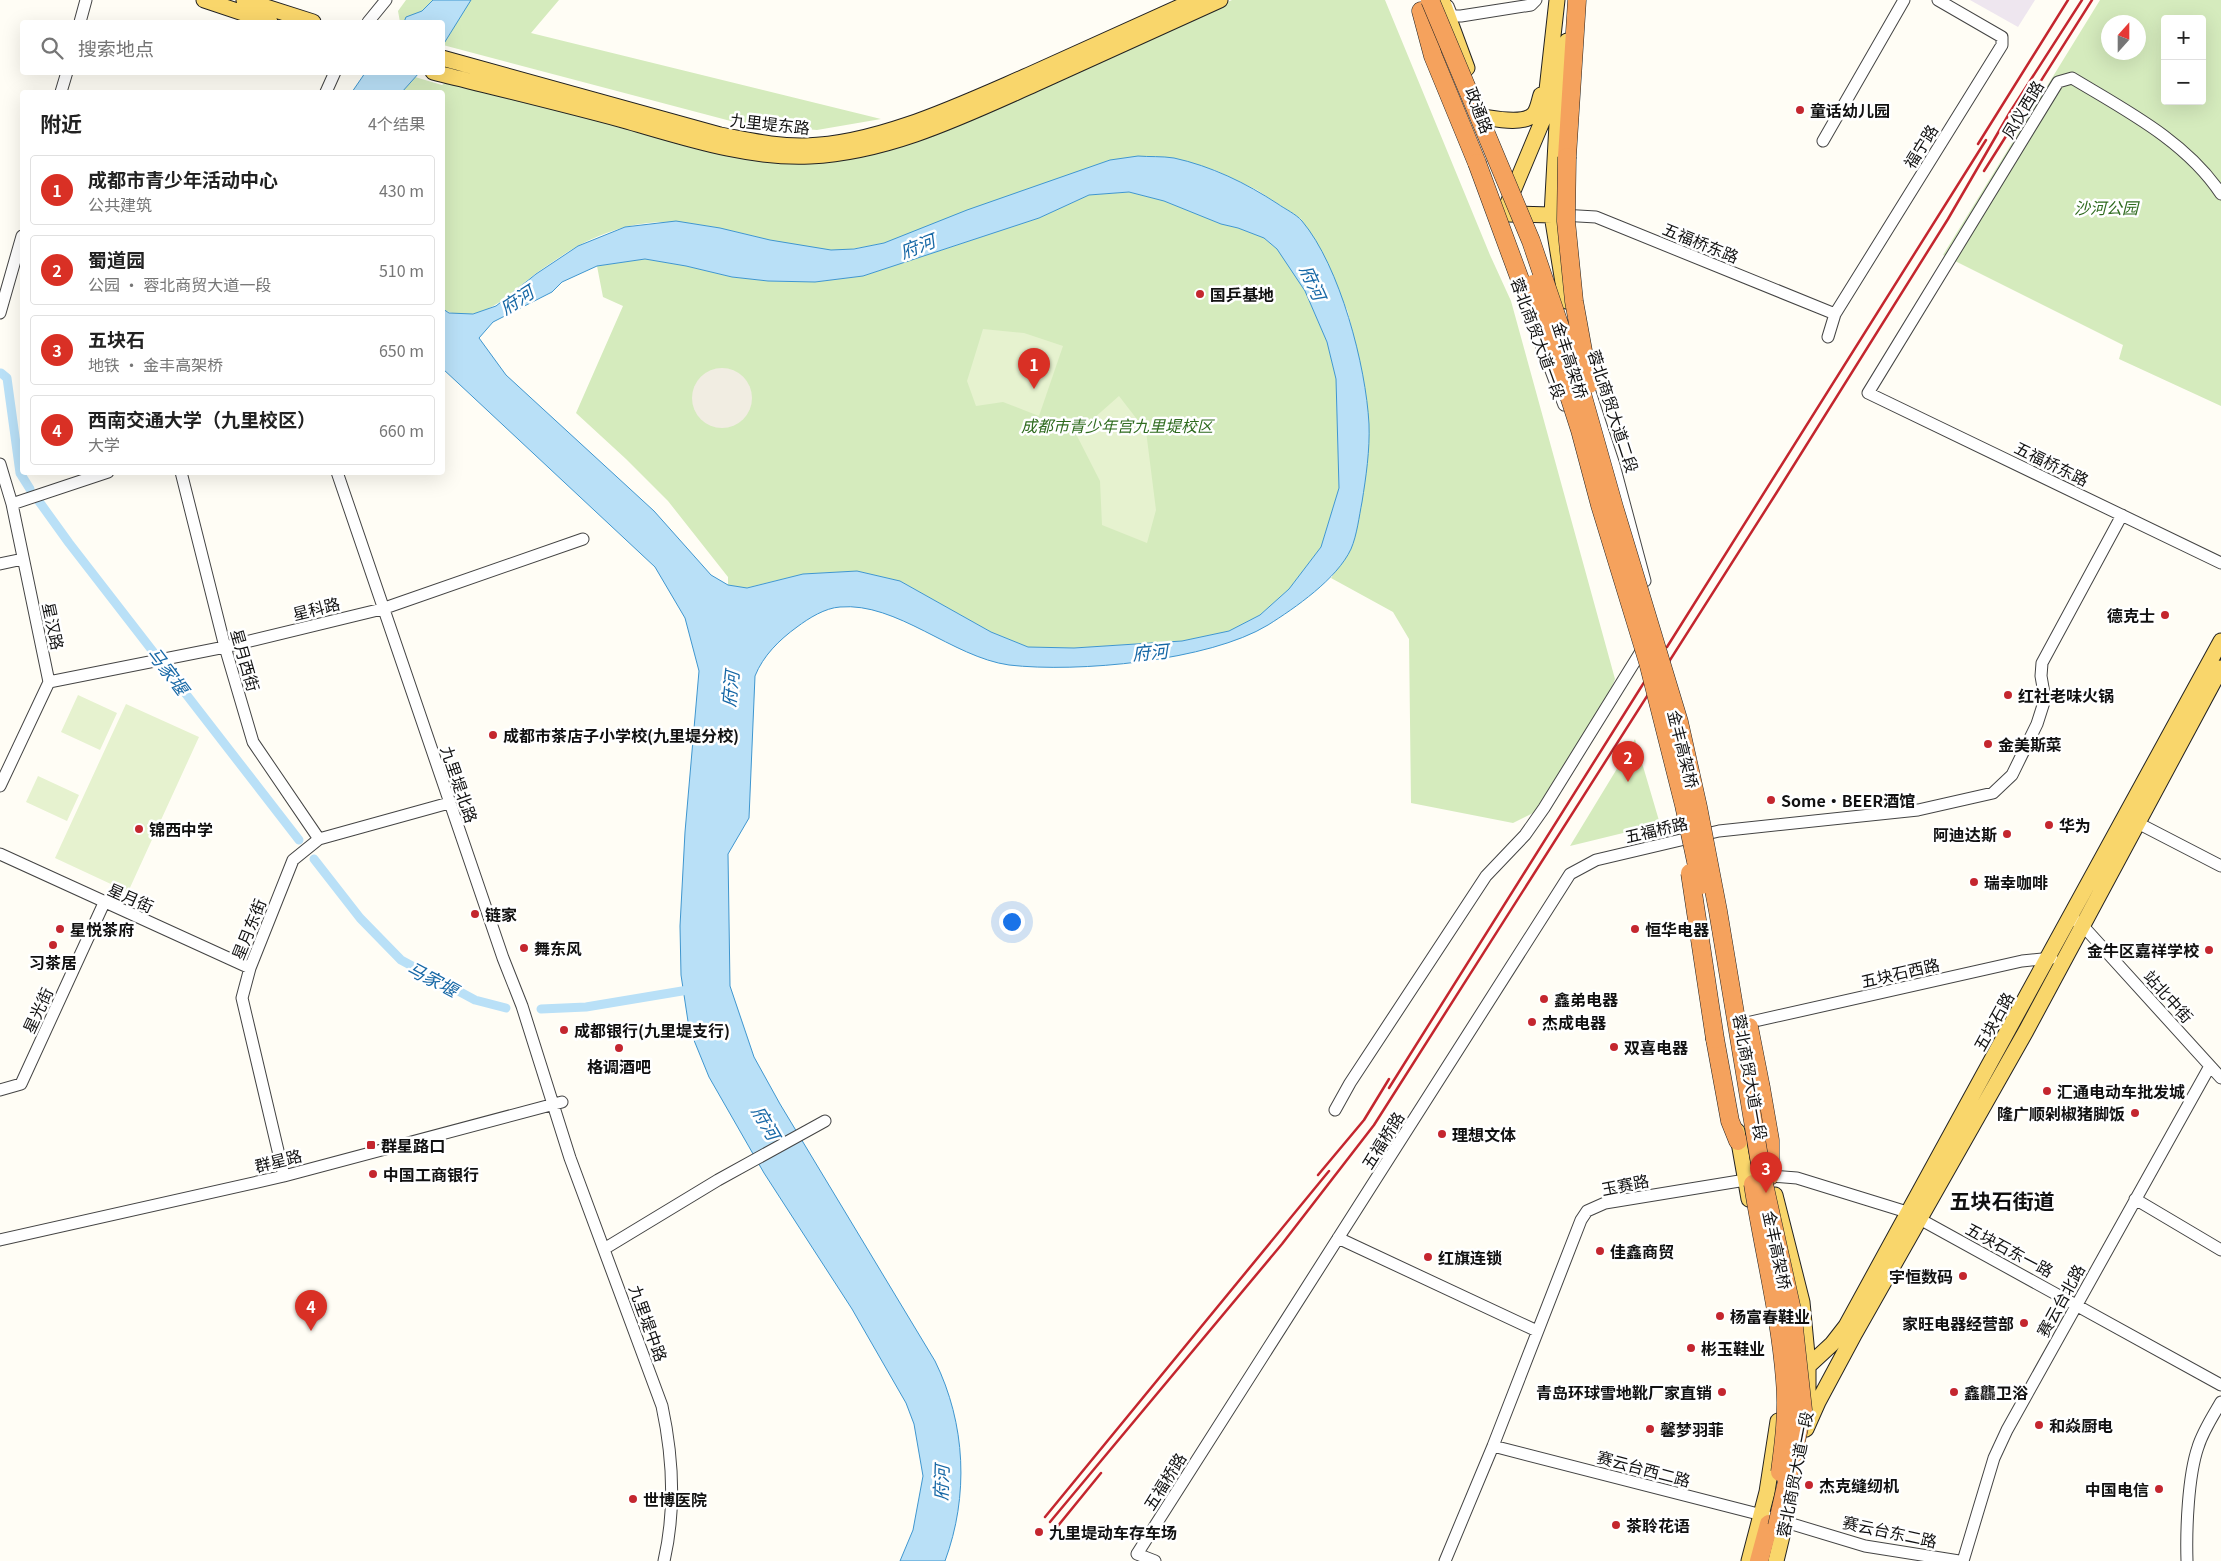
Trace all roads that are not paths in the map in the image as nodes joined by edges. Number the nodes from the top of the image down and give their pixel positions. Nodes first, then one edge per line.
1 (86, 0) edge
2 (204, 0) edge
3 (244, 0) edge
4 (386, 0) edge
5 (1195, 0) edge
6 (1220, 0) edge
7 (1444, 0) edge
8 (1536, 0) edge
9 (1557, 0) edge
10 (1576, 0) edge
11 (1904, 0) edge
12 (1938, 0) edge
13 (1422, 3) edge
14 (81, 20) edge
15 (264, 20) edge
16 (307, 20) edge
17 (370, 20) edge
18 (445, 59) edge
19 (1549, 67) junction
20 (65, 75) edge
21 (334, 75) edge
22 (445, 75) edge
23 (62, 90) edge
24 (327, 90) edge
25 (1483, 117) junction
26 (1823, 140) dead end
27 (1514, 191) junction
28 (2221, 194) edge
29 (1503, 214) junction
30 (1523, 214) junction
31 (1552, 215) junction
32 (20, 243) edge
33 (0, 313) edge
34 (1835, 314) junction
35 (1828, 337) dead end
36 (1573, 339) junction
37 (1868, 393) joint
38 (0, 464) edge
39 (99, 475) edge
40 (182, 475) edge
41 (338, 475) edge
42 (12, 504) junction
43 (1614, 507) junction
44 (2122, 515) junction
45 (583, 539) dead end
46 (24, 559) junction
47 (2221, 562) edge
48 (0, 564) edge
49 (382, 609) junction
50 (1657, 624) junction
51 (2221, 641) edge
52 (225, 647) junction
53 (1665, 659) dead end
54 (1643, 664) junction
55 (2221, 668) edge
56 (1670, 681) dead end
57 (49, 682) junction
58 (1651, 700) dead end
59 (1661, 715) junction
60 (1679, 722) junction
61 (0, 786) edge
62 (449, 803) junction
63 (2124, 816) junction
64 (2138, 823) junction
65 (1713, 832) junction
66 (1690, 838) junction
67 (319, 839) junction
68 (0, 854) edge
69 (2221, 866) edge
70 (104, 903) junction
71 (2070, 917) junction
72 (2083, 926) junction
73 (2066, 956) junction
74 (2047, 958) junction
75 (250, 968) junction
76 (1742, 1025) junction
77 (2210, 1066) junction
78 (2221, 1078) edge
79 (0, 1090) edge
80 (557, 1103) junction
81 (1335, 1110) dead end
82 (822, 1122) dead end
83 (1738, 1142) junction
84 (284, 1176) junction
85 (1770, 1176) junction
86 (1745, 1181) junction
87 (2135, 1199) junction
88 (1913, 1216) junction
89 (1338, 1238) junction
90 (0, 1240) edge
91 (604, 1250) junction
92 (2221, 1250) edge
93 (2076, 1304) junction
94 (1538, 1331) junction
95 (1808, 1365) junction
96 (2221, 1385) edge
97 (2221, 1402) edge
98 (1780, 1406) junction
99 (1806, 1429) junction
100 (1493, 1446) junction
101 (1774, 1522) junction
102 (664, 1561) edge
103 (1154, 1561) edge
104 (1445, 1561) edge
105 (1749, 1561) edge
106 (1759, 1561) edge
107 (1768, 1561) edge
108 (1776, 1561) edge
109 (1959, 1561) edge
110 (1963, 1561) edge
111 (2187, 1561) edge

1 - 14 street
2 - 15 main road
3 - 16 main road
4 - 17 street
5 - 18 main road, 九里堤东路
6 - 22 main road
7 - 8 street
7 - 25 main road, 政通路
9 - 19 main road
10 - 31 main road
10 - 43 highway, bridge
11 - 26 street
12 - 34 street, 福宁路
13 - 29 main road, 政通路
13 - 43 highway, 金丰高架桥, bridge
13 - 54 highway, 金丰高架桥, bridge
13 - 54 highway, bridge
19 - 25 main road
19 - 27 main road
20 - 23 street
21 - 24 street
25 - 27 main road, 政通路
27 - 29 main road
27 - 30 main road, 政通路
28 - 37 street, 凤仪西路
29 - 30 main road
29 - 54 street, 蓉北商贸大道一段
30 - 31 main road
30 - 36 street, 蓉北商贸大道二段
31 - 34 street, 五福桥东路
31 - 36 main road
32 - 33 street
34 - 35 street, 福宁路
36 - 50 street, 蓉北商贸大道二段
37 - 44 street, 五福桥东路
38 - 42 street, 星汉路
39 - 42 street
40 - 52 street, 星月西街
41 - 49 street, 九里堤北路
42 - 46 street, 星汉路
43 - 60 highway, 金丰高架桥, bridge
44 - 47 street, 五福桥东路
44 - 65 street, 五福桥路
45 - 49 street, 星科路
46 - 48 street
46 - 57 street, 星汉路
49 - 52 street, 星科路
49 - 62 street, 九里堤北路
50 - 53 main road
50 - 54 street
51 - 63 main road, 五块石路
52 - 57 street, 星科路
52 - 67 street, 星月西街
54 - 59 highway, 金丰高架桥, bridge
54 - 81 street
55 - 64 main road, 五块石路
56 - 65 main road, 蓉北商贸大道一段
57 - 61 street
58 - 66 street, 蓉北商贸大道一段
59 - 83 highway, bridge
59 - 101 highway, 金丰高架桥, bridge
60 - 85 highway, bridge
60 - 101 highway, 金丰高架桥, bridge
62 - 67 street, 星月东街
62 - 80 street, 九里堤北路
63 - 64 street
63 - 71 main road, 五块石路
64 - 69 street
64 - 72 main road, 五块石路
65 - 66 street, 五福桥路
65 - 76 main road, 蓉北商贸大道一段
66 - 83 main road, 蓉北商贸大道一段
66 - 89 street, 五福桥路
67 - 75 street, 星月东街
68 - 70 street, 星月街
70 - 75 street, 星月街
70 - 79 street, 星光街
71 - 72 street, 站北中街
71 - 74 main road, 五块石路
72 - 73 main road, 五块石路
72 - 77 street, 站北中街
73 - 74 street, 五块石西路
73 - 88 main road, 五块石路
74 - 76 street, 五块石西路
74 - 88 main road, 五块石路
75 - 84 street, 星月东街
76 - 85 main road, 蓉北商贸大道一段
77 - 78 street, 站北中街
77 - 87 street, 赛云台北路
80 - 84 street, 群星路
80 - 91 street, 九里堤中路
82 - 91 street
83 - 86 main road, 蓉北商贸大道一段
84 - 90 street, 群星路
85 - 86 street, 玉赛路
85 - 88 street, 五块石东一路
85 - 95 main road, 蓉北商贸大道一段
86 - 94 street, 玉赛路
86 - 98 main road, 蓉北商贸大道一段
87 - 92 street
87 - 93 street, 赛云台北路
88 - 93 street, 五块石东一路
88 - 95 main road, 五块石路
88 - 99 main road, 五块石路
89 - 94 street
89 - 103 street, 五福桥路
91 - 102 street, 九里堤中路
93 - 96 street, 五块石东一路
93 - 110 street, 赛云台北路
94 - 100 street, 玉赛路
95 - 98 main road, 五块石路
95 - 99 main road, 蓉北商贸大道一段
97 - 111 street
98 - 101 main road, 蓉北商贸大道一段
99 - 101 main road, 蓉北商贸大道一段
100 - 101 street, 赛云台西二路
100 - 104 street, 玉赛路
101 - 105 main road, 蓉北商贸大道一段
101 - 106 highway, 蓉北商贸大道一段
101 - 107 highway
101 - 108 main road, 蓉北商贸大道一段
101 - 109 street, 赛云台东二路

